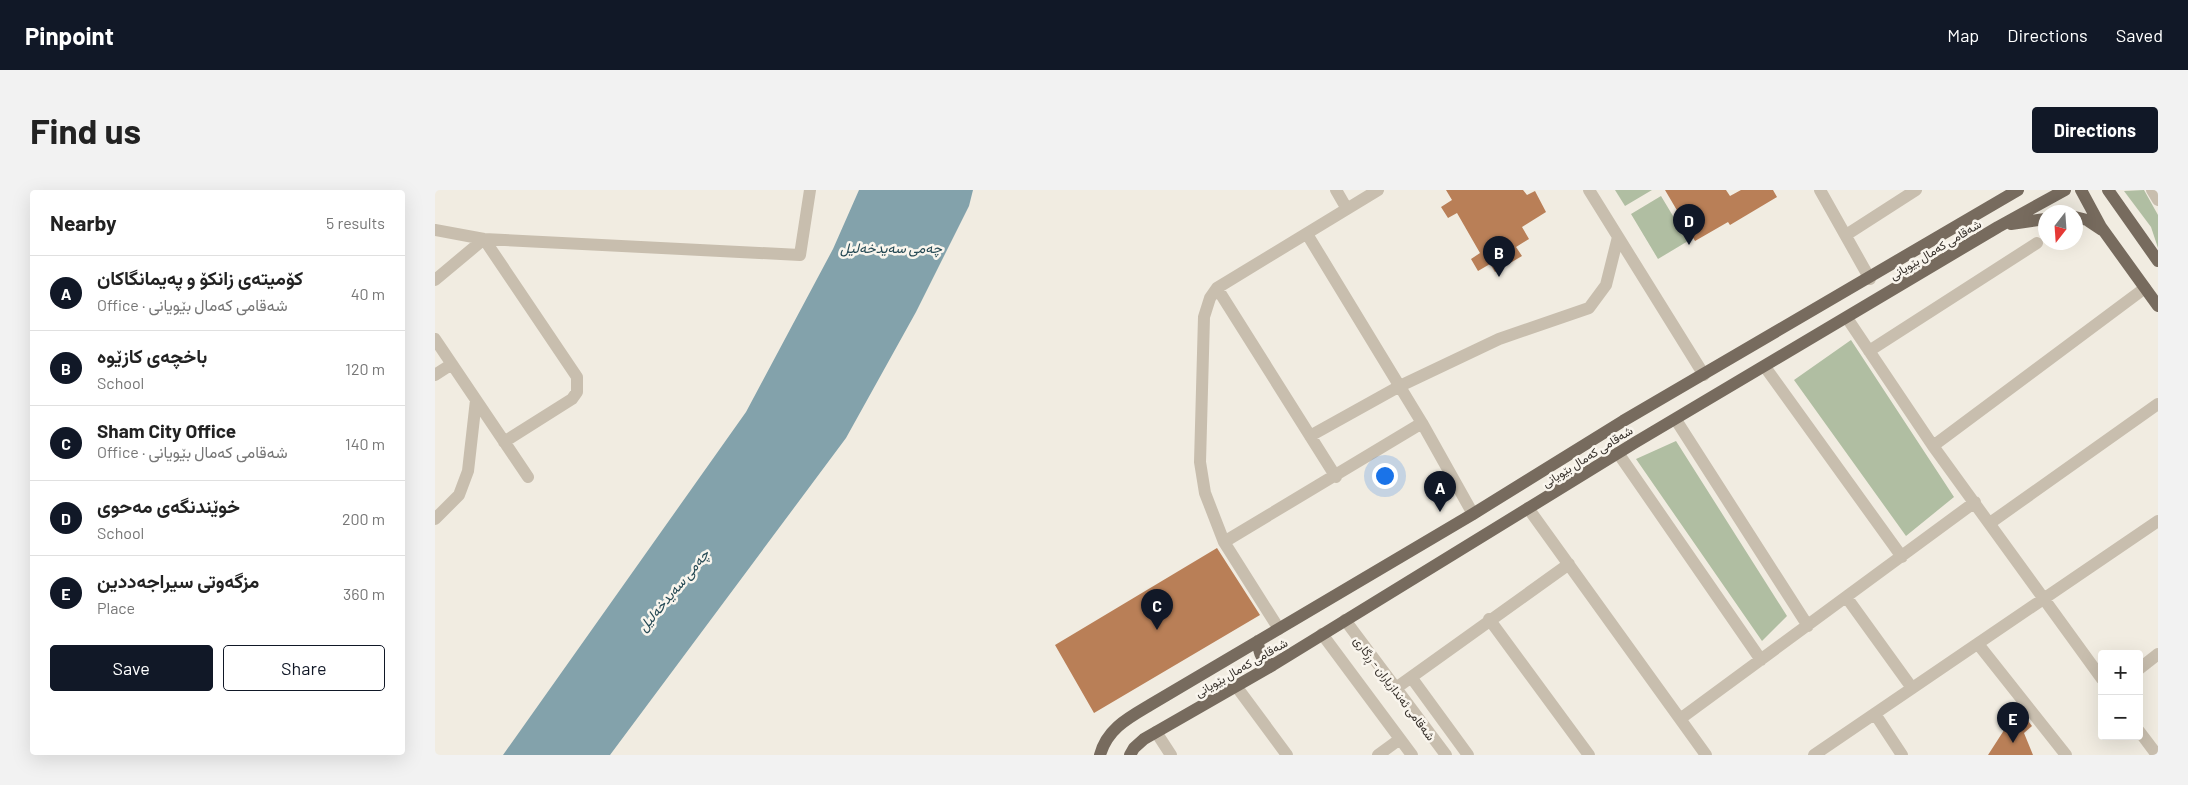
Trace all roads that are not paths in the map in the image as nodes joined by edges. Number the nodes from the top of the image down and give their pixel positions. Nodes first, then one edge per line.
1 (810, 190) edge
2 (1336, 190) edge
3 (1378, 190) edge
4 (1589, 190) edge
5 (1820, 190) edge
6 (1916, 190) edge
7 (2003, 190) edge
8 (2018, 190) edge
9 (2065, 190) edge
10 (2081, 190) edge
11 (2108, 190) edge
12 (2152, 190) edge
13 (2158, 200) edge
14 (1996, 203) junction
15 (1347, 209) junction
16 (2083, 219) edge
17 (2038, 220) edge
18 (1998, 227) junction
19 (435, 230) edge
20 (2104, 230) junction
21 (1307, 234) junction
22 (1847, 235) junction
23 (1618, 237) junction
24 (484, 239) junction
25 (2037, 243) dead end
26 (2158, 261) edge
27 (1869, 279) junction
28 (435, 280) edge
29 (1217, 288) junction
30 (2145, 288) junction
31 (2158, 306) edge
32 (1847, 318) junction
33 (435, 339) edge
34 (1869, 351) junction
35 (452, 364) junction
36 (1765, 366) junction
37 (435, 375) edge
38 (1704, 375) junction
39 (1400, 386) junction
40 (476, 400) junction
41 (2158, 404) edge
42 (1676, 420) junction
43 (1623, 421) junction
44 (1422, 423) junction
45 (1310, 436) junction
46 (504, 442) junction
47 (1636, 442) junction
48 (1933, 446) junction
49 (1618, 453) junction
50 (528, 477) dead end
51 (1335, 477) junction
52 (1975, 502) junction
53 (1529, 508) junction
54 (1473, 514) junction
55 (435, 520) edge
56 (2158, 521) edge
57 (1991, 524) junction
58 (1224, 542) junction
59 (1902, 557) junction
60 (1569, 564) junction
61 (1847, 598) junction
62 (2044, 598) junction
63 (1489, 619) junction
64 (1345, 620) junction
65 (1808, 626) junction
66 (1279, 629) junction
67 (1322, 634) junction
68 (1258, 641) junction
69 (1978, 644) junction
70 (2158, 654) edge
71 (1761, 660) junction
72 (1273, 665) junction
73 (2143, 666) edge
74 (2098, 673) edge
75 (1411, 677) junction
76 (1236, 686) junction
77 (1396, 688) junction
78 (1912, 688) junction
79 (1875, 714) junction
80 (1680, 719) junction
81 (1156, 732) junction
82 (2143, 736) edge
83 (1400, 739) junction
84 (1100, 755) edge
85 (1131, 755) edge
86 (1171, 755) edge
87 (1287, 755) edge
88 (1378, 755) edge
89 (1412, 755) edge
90 (1446, 755) edge
91 (1468, 755) edge
92 (1589, 755) edge
93 (1706, 755) edge
94 (1814, 755) edge
95 (1902, 755) edge
96 (2066, 755) edge
97 (2157, 755) edge

1 - 24 street
2 - 15 street
3 - 15 street
4 - 23 street
5 - 22 street
6 - 22 street
7 - 14 main road
8 - 14 main road, شەقامی کەمال بێویانی
9 - 18 main road, شەقامی کەمال بێویانی
10 - 20 main road
11 - 26 main road
12 - 13 street
14 - 27 main road, شەقامی کەمال بێویانی
15 - 21 street
16 - 20 main road
17 - 18 main road
18 - 32 main road, شەقامی کەمال بێویانی
19 - 24 street
20 - 30 main road
21 - 29 street
21 - 39 street
22 - 27 street
23 - 38 street
23 - 39 street
24 - 28 street
24 - 46 street
25 - 34 street
27 - 38 main road, شەقامی کەمال بێویانی
29 - 45 street
29 - 58 street
30 - 31 main road
30 - 48 street
32 - 34 street
32 - 36 main road, شەقامی کەمال بێویانی
33 - 35 street
34 - 48 street
35 - 37 street
35 - 40 street
36 - 42 main road, شەقامی کەمال بێویانی
36 - 59 street
38 - 43 main road, شەقامی کەمال بێویانی
39 - 44 street
39 - 45 street
40 - 46 street
40 - 55 street
41 - 57 street
42 - 47 main road, شەقامی کەمال بێویانی
42 - 65 street
43 - 47 main road
43 - 54 main road, شەقامی کەمال بێویانی
44 - 51 street
44 - 54 street
45 - 51 street
46 - 50 street
47 - 49 main road, شەقامی کەمال بێویانی
48 - 52 street
49 - 53 main road, شەقامی کەمال بێویانی
49 - 71 street
51 - 58 street
52 - 57 street
52 - 59 street
53 - 60 street
53 - 64 main road, شەقامی کەمال بێویانی
54 - 66 main road, شەقامی کەمال بێویانی
56 - 62 street
57 - 62 street
58 - 66 street
59 - 61 street
60 - 63 street
60 - 80 street
61 - 65 street
61 - 78 street
62 - 69 street
62 - 74 street
63 - 75 street
63 - 92 street
64 - 67 main road, شەقامی کەمال بێویانی
64 - 77 street, شەقامی ئەندازیاران - ڕزگاری
65 - 71 street
66 - 68 main road, شەقامی کەمال بێویانی
67 - 72 main road, شەقامی کەمال بێویانی
67 - 83 street, شەقامی ئەندازیاران - ڕزگاری
68 - 72 main road
68 - 84 main road, شەقامی کەمال بێویانی
69 - 78 street
69 - 96 street
70 - 73 street
71 - 80 street
72 - 76 main road, شەقامی کەمال بێویانی
75 - 77 street
75 - 91 street
76 - 81 main road, شەقامی کەمال بێویانی
76 - 87 street
77 - 90 street, شەقامی ئەندازیاران - ڕزگاری
78 - 79 street
79 - 94 street
79 - 95 street
80 - 93 street
81 - 85 main road, شەقامی کەمال بێویانی
81 - 86 street
82 - 97 street
83 - 88 street
83 - 89 street, شەقامی ئەندازیاران - ڕزگاری

